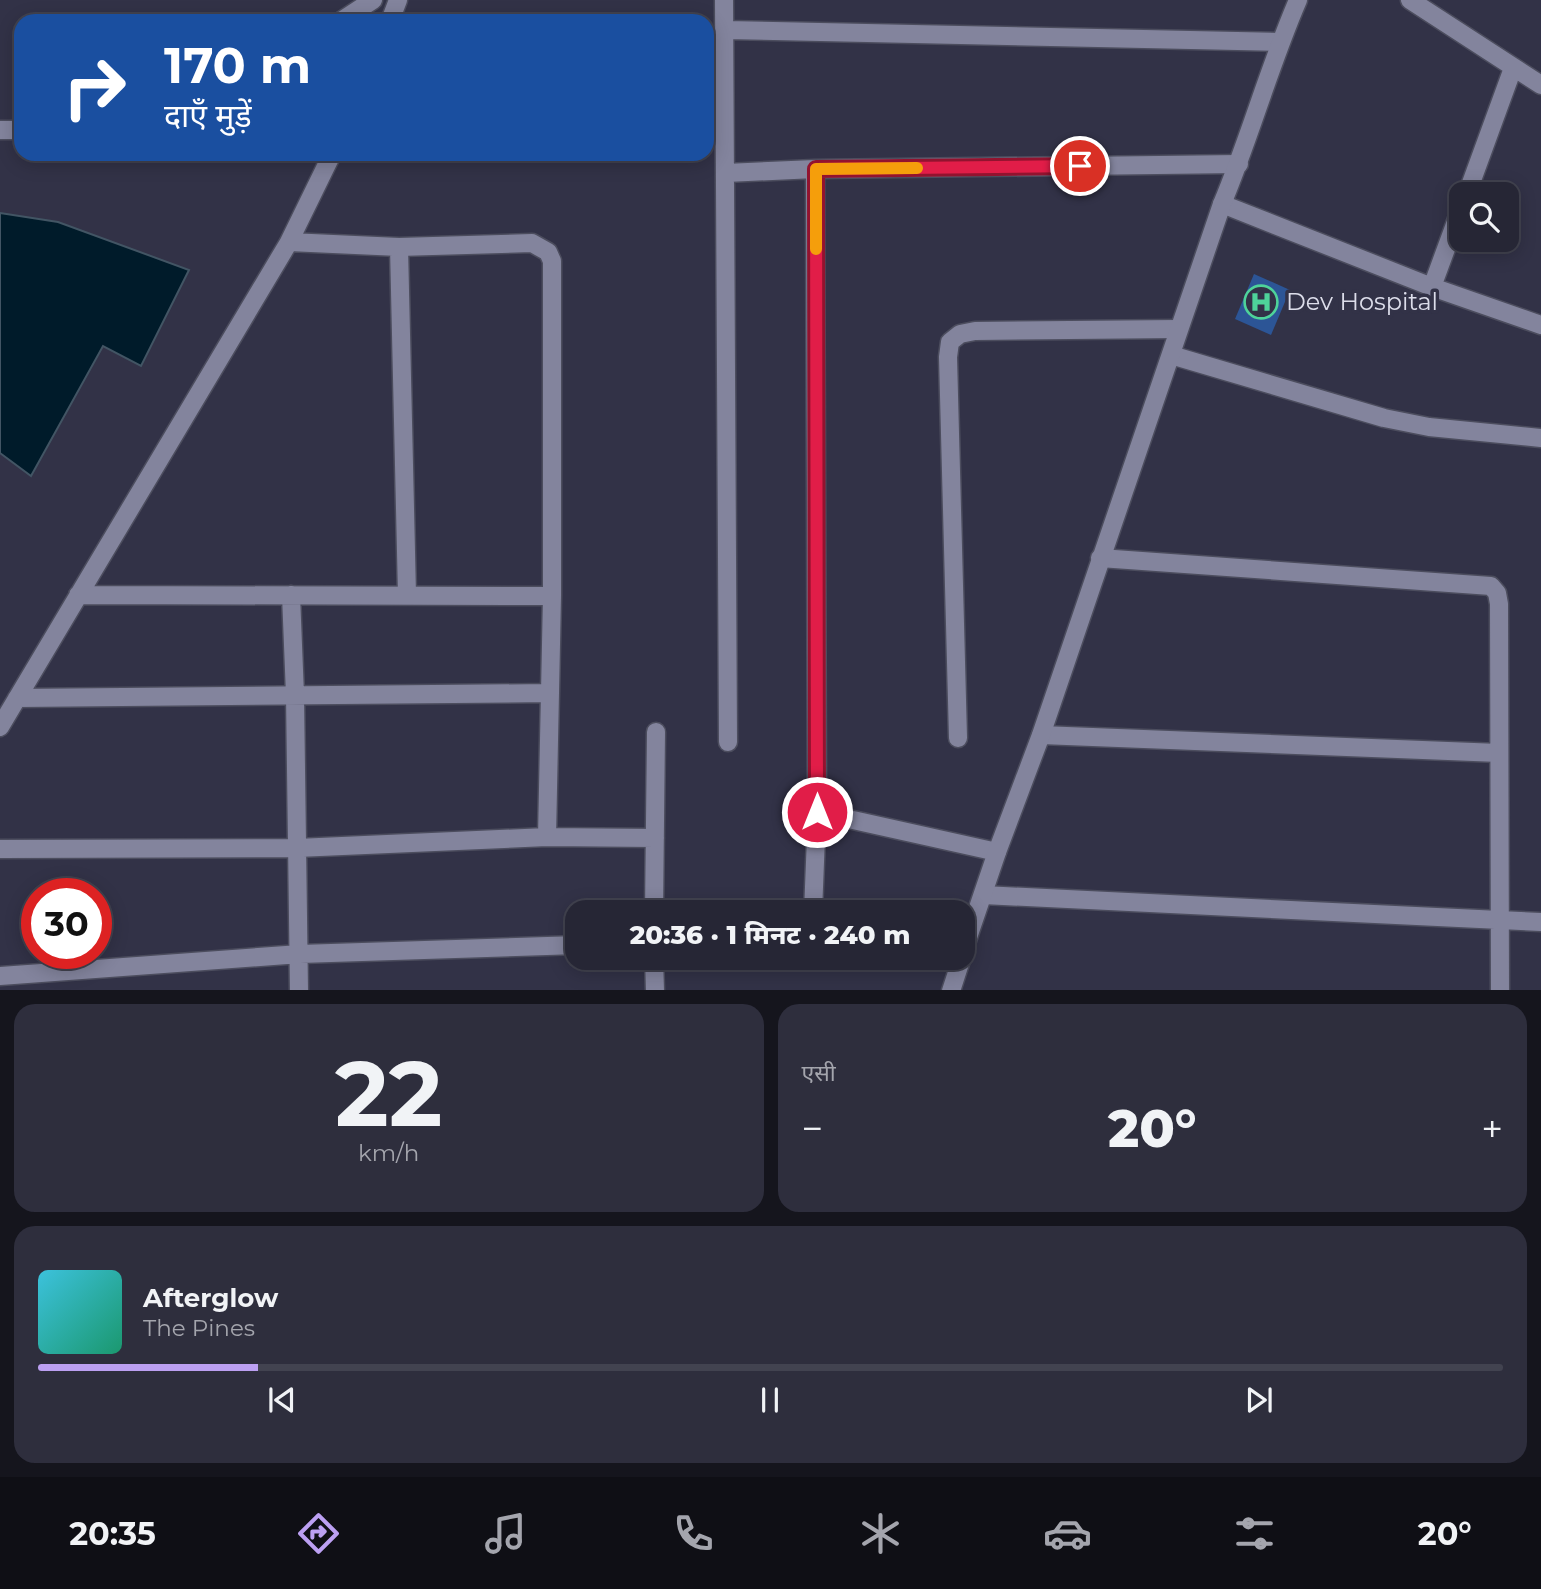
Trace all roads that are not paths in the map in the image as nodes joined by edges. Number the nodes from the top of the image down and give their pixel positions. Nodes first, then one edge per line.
1 (373, 0) edge
2 (724, 0) edge
3 (1298, 0) edge
4 (1410, 0) edge
5 (352, 14) edge
6 (726, 30) junction
7 (1280, 42) junction
8 (1513, 68) junction
9 (1541, 85) edge
10 (329, 161) edge
11 (1239, 163) junction
12 (816, 169) junction
13 (726, 173) junction
14 (1470, 182) edge
15 (1222, 204) junction
16 (1449, 241) edge
17 (289, 242) junction
18 (399, 247) junction
19 (1432, 287) junction
20 (1541, 325) edge
21 (1178, 329) junction
22 (1171, 355) junction
23 (1541, 438) edge
24 (1100, 558) junction
25 (291, 595) junction
26 (407, 595) junction
27 (78, 596) junction
28 (552, 596) junction
29 (550, 693) junction
30 (295, 695) junction
31 (17, 698) junction
32 (0, 727) edge
33 (656, 732) dead end
34 (1041, 735) junction
35 (958, 738) dead end
36 (728, 742) dead end
37 (1499, 753) junction
38 (817, 812) junction
39 (547, 837) junction
40 (655, 838) junction
41 (297, 848) junction
42 (0, 849) edge
43 (997, 852) junction
44 (983, 895) junction
45 (654, 900) edge
46 (813, 900) edge
47 (975, 918) edge
48 (1500, 920) junction
49 (1541, 922) edge
50 (565, 945) edge
51 (300, 954) junction
52 (654, 970) edge
53 (957, 970) edge
54 (0, 976) edge
55 (299, 990) edge
56 (654, 990) edge
57 (951, 990) edge
58 (1500, 990) edge

1 - 5 street
2 - 6 street
3 - 7 street
4 - 8 street
6 - 7 street
6 - 13 street
7 - 11 street
8 - 9 street
8 - 14 street
10 - 17 street
11 - 12 street
11 - 15 street
12 - 13 street
12 - 38 street
13 - 36 street
15 - 19 street
15 - 21 street
16 - 19 street
17 - 18 street
17 - 27 street
18 - 26 street
18 - 28 street
19 - 20 street
21 - 22 street
21 - 35 street
22 - 23 street
22 - 24 street
24 - 34 street
24 - 37 street
25 - 26 street
25 - 27 street
25 - 30 street
26 - 28 street
27 - 31 street
28 - 29 street
29 - 30 street
29 - 39 street
30 - 31 street
30 - 41 street
31 - 32 street
33 - 40 street
34 - 37 street
34 - 43 street
37 - 48 street
38 - 43 street
38 - 46 street
39 - 40 street
39 - 41 street
40 - 45 street
41 - 42 street
41 - 51 street
43 - 44 street
44 - 47 street
44 - 48 street
48 - 49 street
48 - 58 street
50 - 51 street
51 - 54 street
51 - 55 street
52 - 56 street
53 - 57 street

